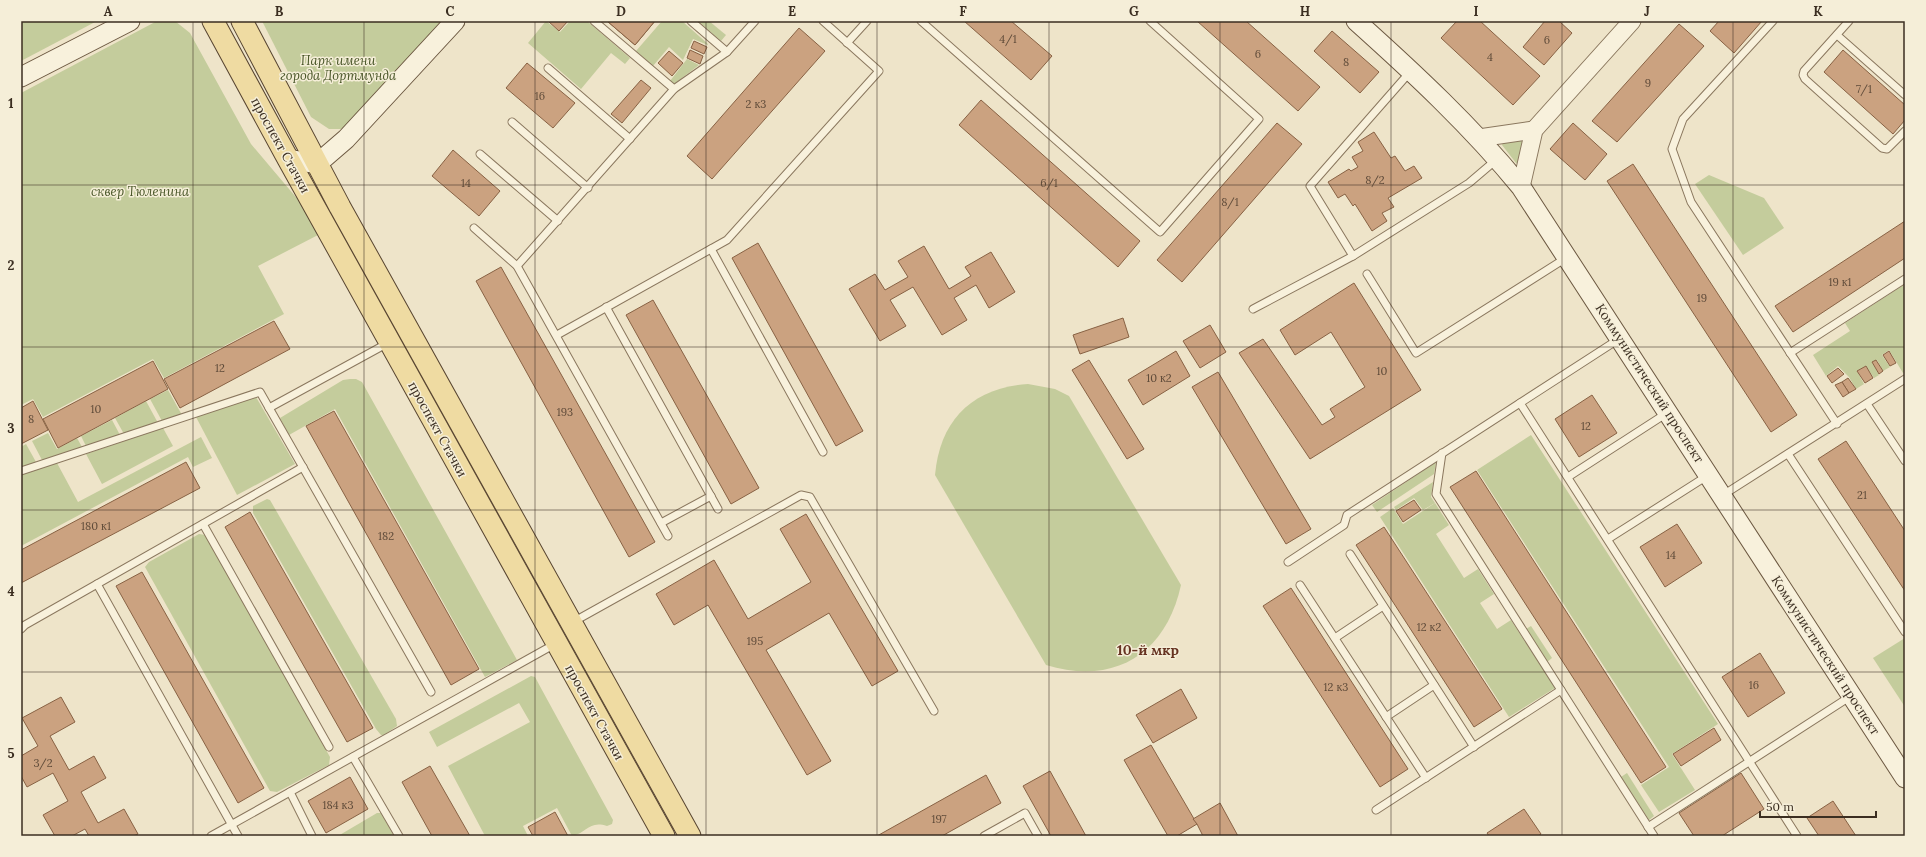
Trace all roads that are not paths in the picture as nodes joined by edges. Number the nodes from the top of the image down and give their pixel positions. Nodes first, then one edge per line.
1 (130, 21) edge
2 (213, 21) edge
3 (242, 21) edge
4 (455, 21) edge
5 (594, 21) edge
6 (691, 21) edge
7 (755, 21) edge
8 (823, 21) edge
9 (867, 21) edge
10 (920, 21) edge
11 (1150, 21) edge
12 (1356, 21) edge
13 (1632, 21) edge
14 (1772, 21) edge
15 (1849, 21) edge
16 (1837, 35) junction
17 (848, 43) junction
18 (727, 52) junction
19 (548, 68) dead end
20 (1411, 70) junction
21 (21, 77) edge
22 (674, 89) junction
23 (1905, 94) edge
24 (512, 122) dead end
25 (1534, 130) junction
26 (1905, 131) edge
27 (1479, 138) junction
28 (630, 139) junction
29 (480, 154) dead end
30 (1498, 158) junction
31 (288, 159) junction
32 (317, 164) junction
33 (1522, 187) junction
34 (588, 188) junction
35 (558, 221) junction
36 (474, 228) dead end
37 (711, 249) junction
38 (1353, 256) junction
39 (1568, 257) junction
40 (517, 266) junction
41 (1367, 274) dead end
42 (1905, 279) edge
43 (606, 307) junction
44 (1253, 309) dead end
45 (557, 335) junction
46 (1621, 338) junction
47 (390, 342) junction
48 (1790, 353) junction
49 (1905, 379) edge
50 (1520, 403) junction
51 (1867, 404) junction
52 (269, 408) junction
53 (1669, 412) junction
54 (1837, 424) junction
55 (823, 452) dead end
56 (1442, 453) junction
57 (1788, 454) junction
58 (1905, 461) edge
59 (302, 467) junction
60 (21, 471) edge
61 (1709, 474) junction
62 (1568, 477) junction
63 (1723, 495) junction
64 (711, 496) junction
65 (718, 509) dead end
66 (661, 523) junction
67 (203, 524) junction
68 (668, 536) dead end
69 (1608, 540) junction
70 (1350, 554) dead end
71 (1288, 562) dead end
72 (97, 584) junction
73 (1300, 584) dead end
74 (1383, 606) junction
75 (571, 623) junction
76 (21, 629) edge
77 (1905, 632) edge
78 (1335, 638) junction
79 (557, 643) junction
80 (1434, 685) junction
81 (1561, 690) junction
82 (431, 692) dead end
83 (1852, 695) junction
84 (934, 710) dead end
85 (1386, 717) junction
86 (329, 747) dead end
87 (1474, 747) junction
88 (353, 757) junction
89 (1750, 762) junction
90 (1426, 778) junction
91 (1905, 778) edge
92 (290, 792) junction
93 (1376, 810) dead end
94 (232, 824) junction
95 (1648, 827) junction
96 (211, 836) edge
97 (238, 836) edge
98 (312, 836) edge
99 (399, 836) edge
100 (664, 836) edge
101 (690, 836) edge
102 (984, 836) edge
103 (1038, 836) edge
104 (1654, 836) edge
105 (1797, 836) edge

1 - 21 main road
2 - 31 main road, проспект Стачки
3 - 32 main road, проспект Стачки
4 - 32 main road
5 - 22 lane
6 - 18 lane
7 - 18 lane
8 - 17 lane
9 - 17 lane
10 - 11 lane
12 - 20 main road, Коммунистический проспект
13 - 25 street
14 - 48 lane
15 - 16 lane
16 - 23 lane
16 - 26 lane
17 - 37 lane
18 - 22 lane
19 - 28 lane
20 - 27 main road, Коммунистический проспект
20 - 38 lane
22 - 28 lane
24 - 34 lane
25 - 27 street
25 - 33 street
27 - 30 main road, Коммунистический проспект
28 - 34 lane
29 - 35 lane
30 - 33 main road, Коммунистический проспект
30 - 38 lane
31 - 32 main road
31 - 47 main road, проспект Стачки
32 - 75 main road, проспект Стачки
33 - 39 main road, Коммунистический проспект
34 - 35 lane
35 - 40 lane
36 - 40 lane
37 - 43 lane
37 - 55 lane
38 - 44 lane
39 - 41 lane
39 - 46 main road, Коммунистический проспект
40 - 45 lane
42 - 48 lane
43 - 45 lane
43 - 64 lane
45 - 66 lane
46 - 50 lane
46 - 53 main road, Коммунистический проспект
47 - 52 lane
47 - 79 main road, проспект Стачки
48 - 54 lane
49 - 51 lane
50 - 56 lane
50 - 62 lane
51 - 54 lane
51 - 58 lane
52 - 59 lane
52 - 60 lane
53 - 61 main road, Коммунистический проспект
53 - 62 lane
54 - 57 lane
56 - 71 lane
56 - 81 lane
57 - 63 lane
57 - 77 lane
59 - 67 lane
59 - 82 lane
61 - 63 main road, Коммунистический проспект
61 - 69 lane
62 - 69 lane
63 - 83 main road, Коммунистический проспект
64 - 65 lane
64 - 66 lane
66 - 68 lane
67 - 72 lane
67 - 86 lane
69 - 89 lane
70 - 74 lane
72 - 76 lane
72 - 94 lane
73 - 78 lane
74 - 78 lane
74 - 80 lane
75 - 84 lane
75 - 101 main road, проспект Стачки
78 - 85 lane
79 - 88 lane
79 - 100 main road, проспект Стачки
80 - 85 lane
80 - 87 lane
81 - 87 lane
81 - 95 lane
83 - 89 lane
83 - 91 main road, Коммунистический проспект
85 - 90 lane
87 - 90 lane
88 - 92 lane
88 - 99 lane
89 - 95 lane
89 - 105 lane
90 - 93 lane
92 - 94 lane
92 - 98 lane
94 - 96 lane
94 - 97 lane
95 - 104 lane
102 - 103 lane

